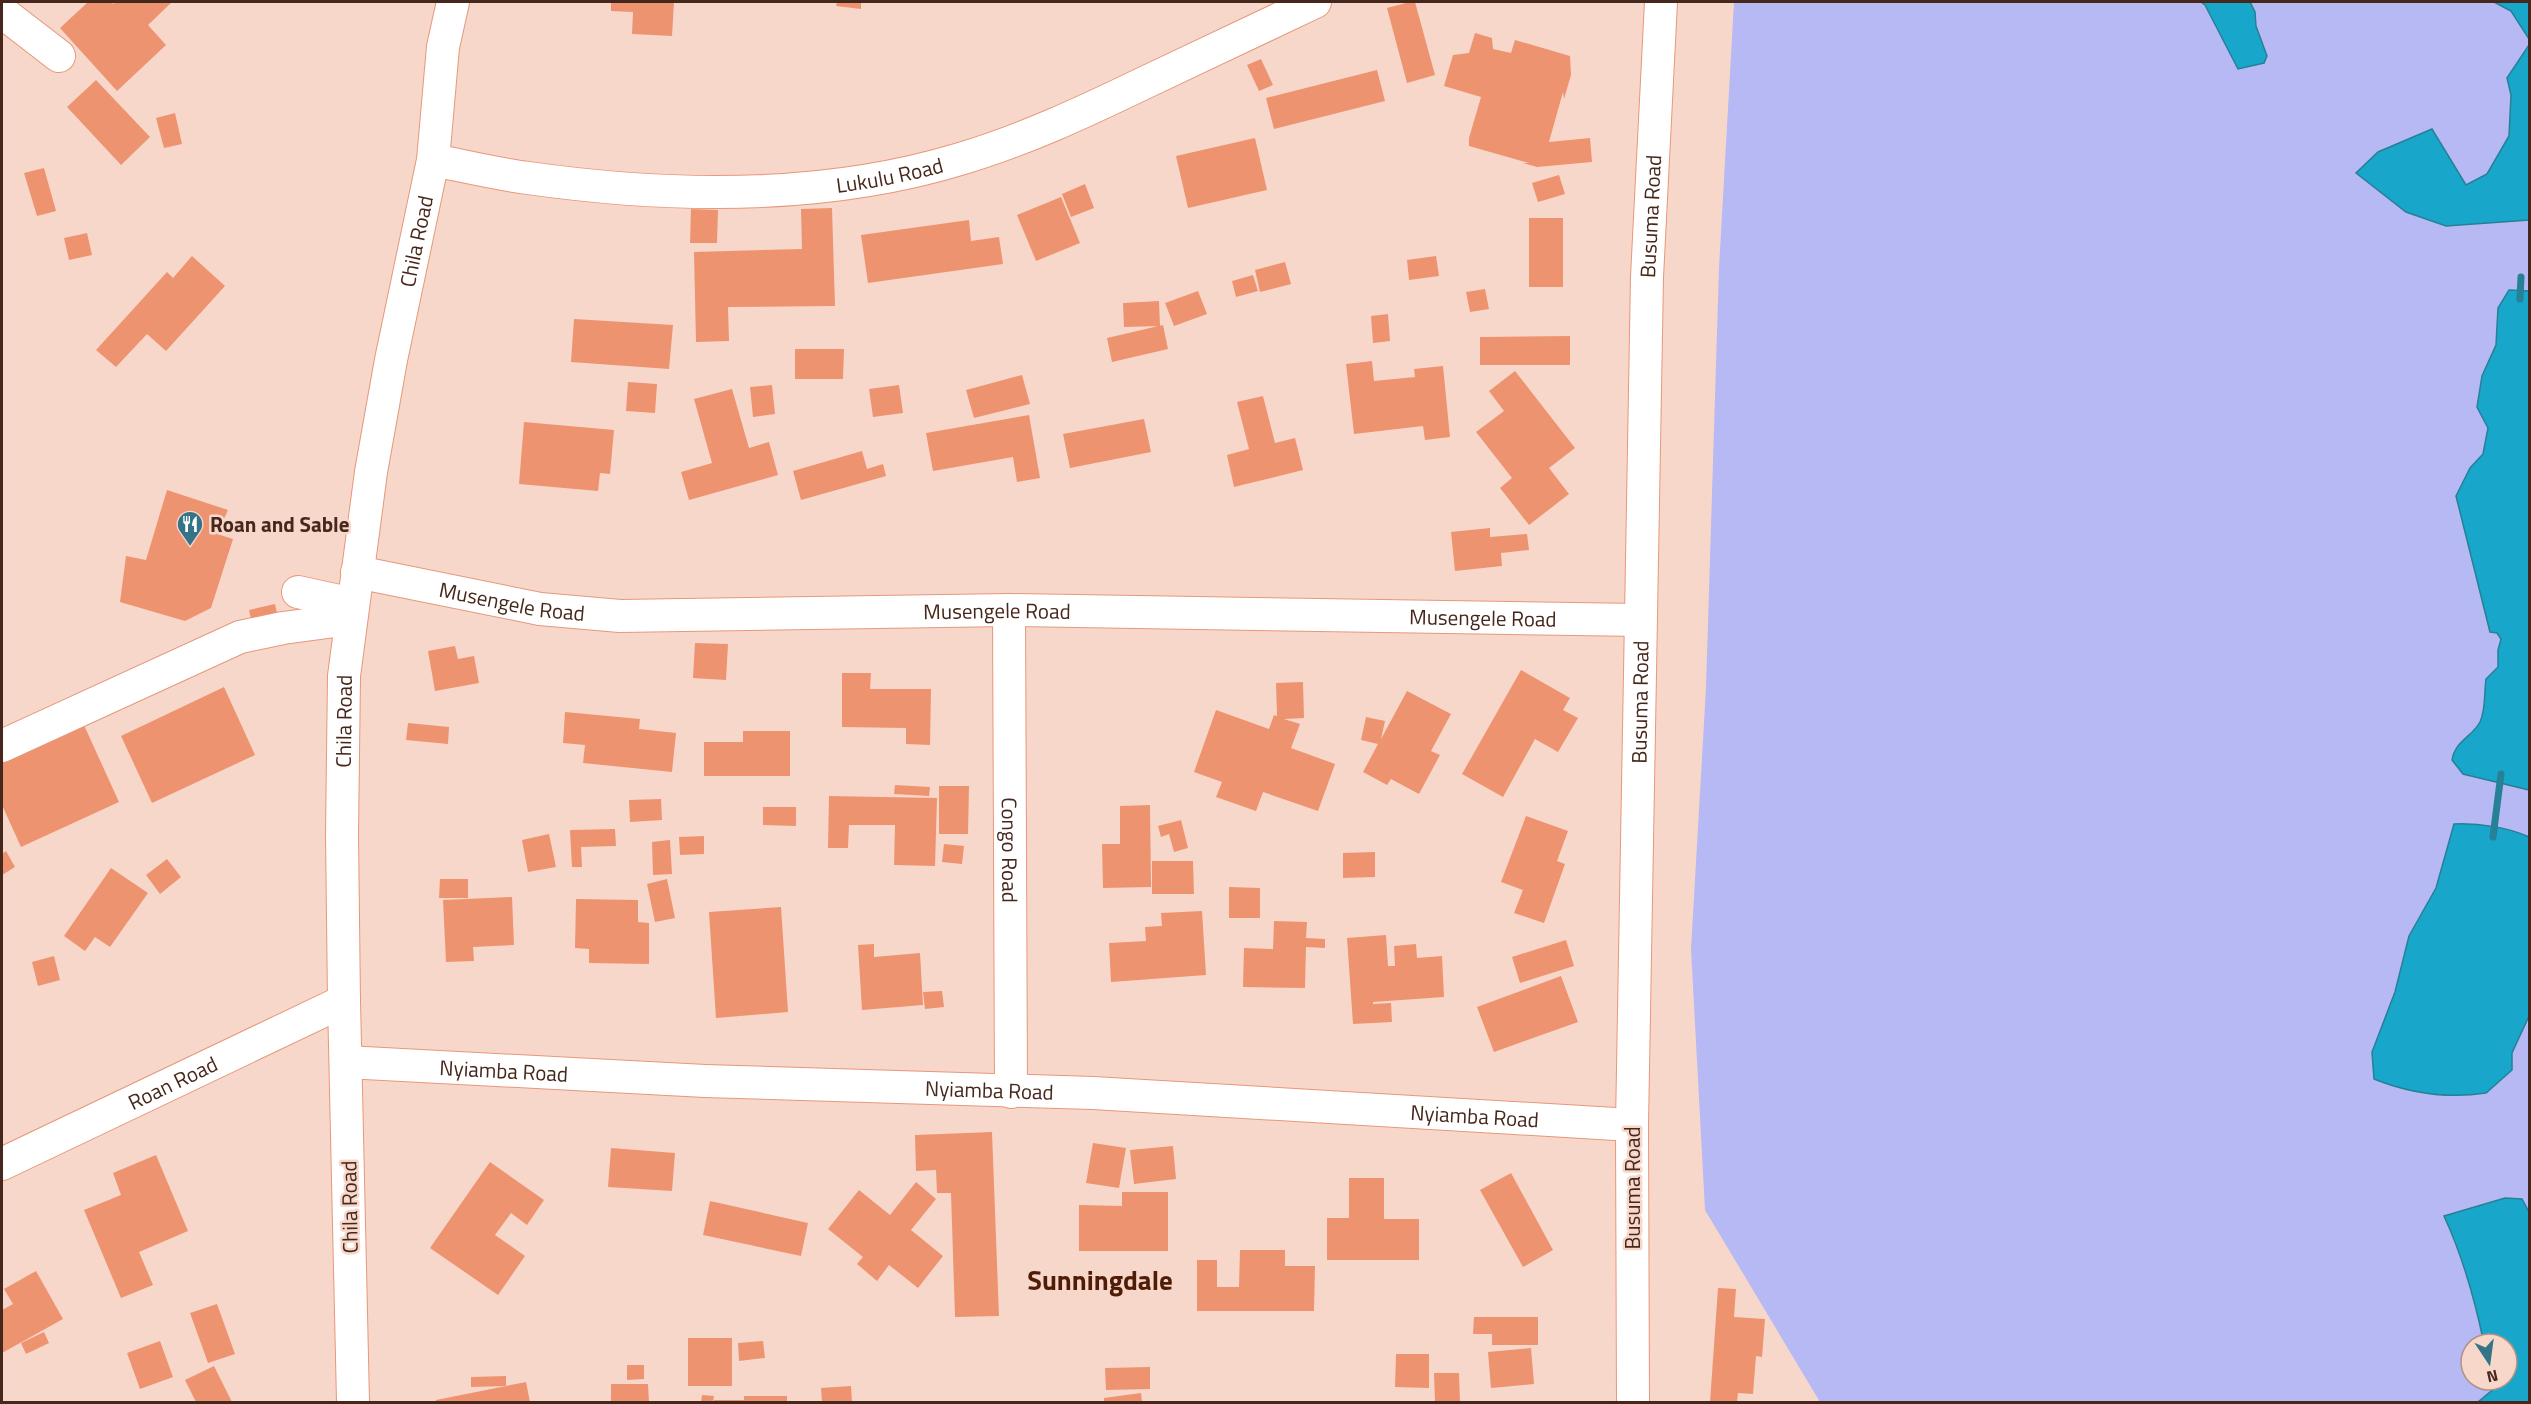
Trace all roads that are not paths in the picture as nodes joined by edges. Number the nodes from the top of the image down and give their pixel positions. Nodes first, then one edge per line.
1 (438, 2) edge
2 (453, 2) edge
3 (1315, 2) edge
4 (1662, 2) edge
5 (2, 12) edge
6 (443, 47) junction
7 (59, 56) dead end
8 (433, 160) junction
9 (357, 572) junction
10 (298, 592) dead end
11 (1009, 610) junction
12 (351, 611) junction
13 (1640, 620) junction
14 (2, 746) edge
15 (344, 1001) junction
16 (346, 1062) junction
17 (1011, 1092) junction
18 (1632, 1125) junction
19 (2, 1164) edge
20 (352, 1402) edge
21 (1633, 1402) edge

1 - 6 street, Chila Road
2 - 6 street, Chila Road
3 - 8 street, Lukulu Road
4 - 13 street, Busuma Road
5 - 7 street
6 - 8 street, Chila Road
8 - 9 street, Chila Road
9 - 11 street, Musengele Road
9 - 12 street, Chila Road
10 - 12 street
11 - 13 street, Musengele Road
11 - 17 street, Congo Road
12 - 14 street
12 - 15 street, Chila Road
13 - 18 street, Busuma Road
15 - 16 street, Chila Road
15 - 19 street, Roan Road
16 - 17 street, Nyiamba Road
16 - 20 street, Chila Road
17 - 18 street, Nyiamba Road
18 - 21 street, Busuma Road

